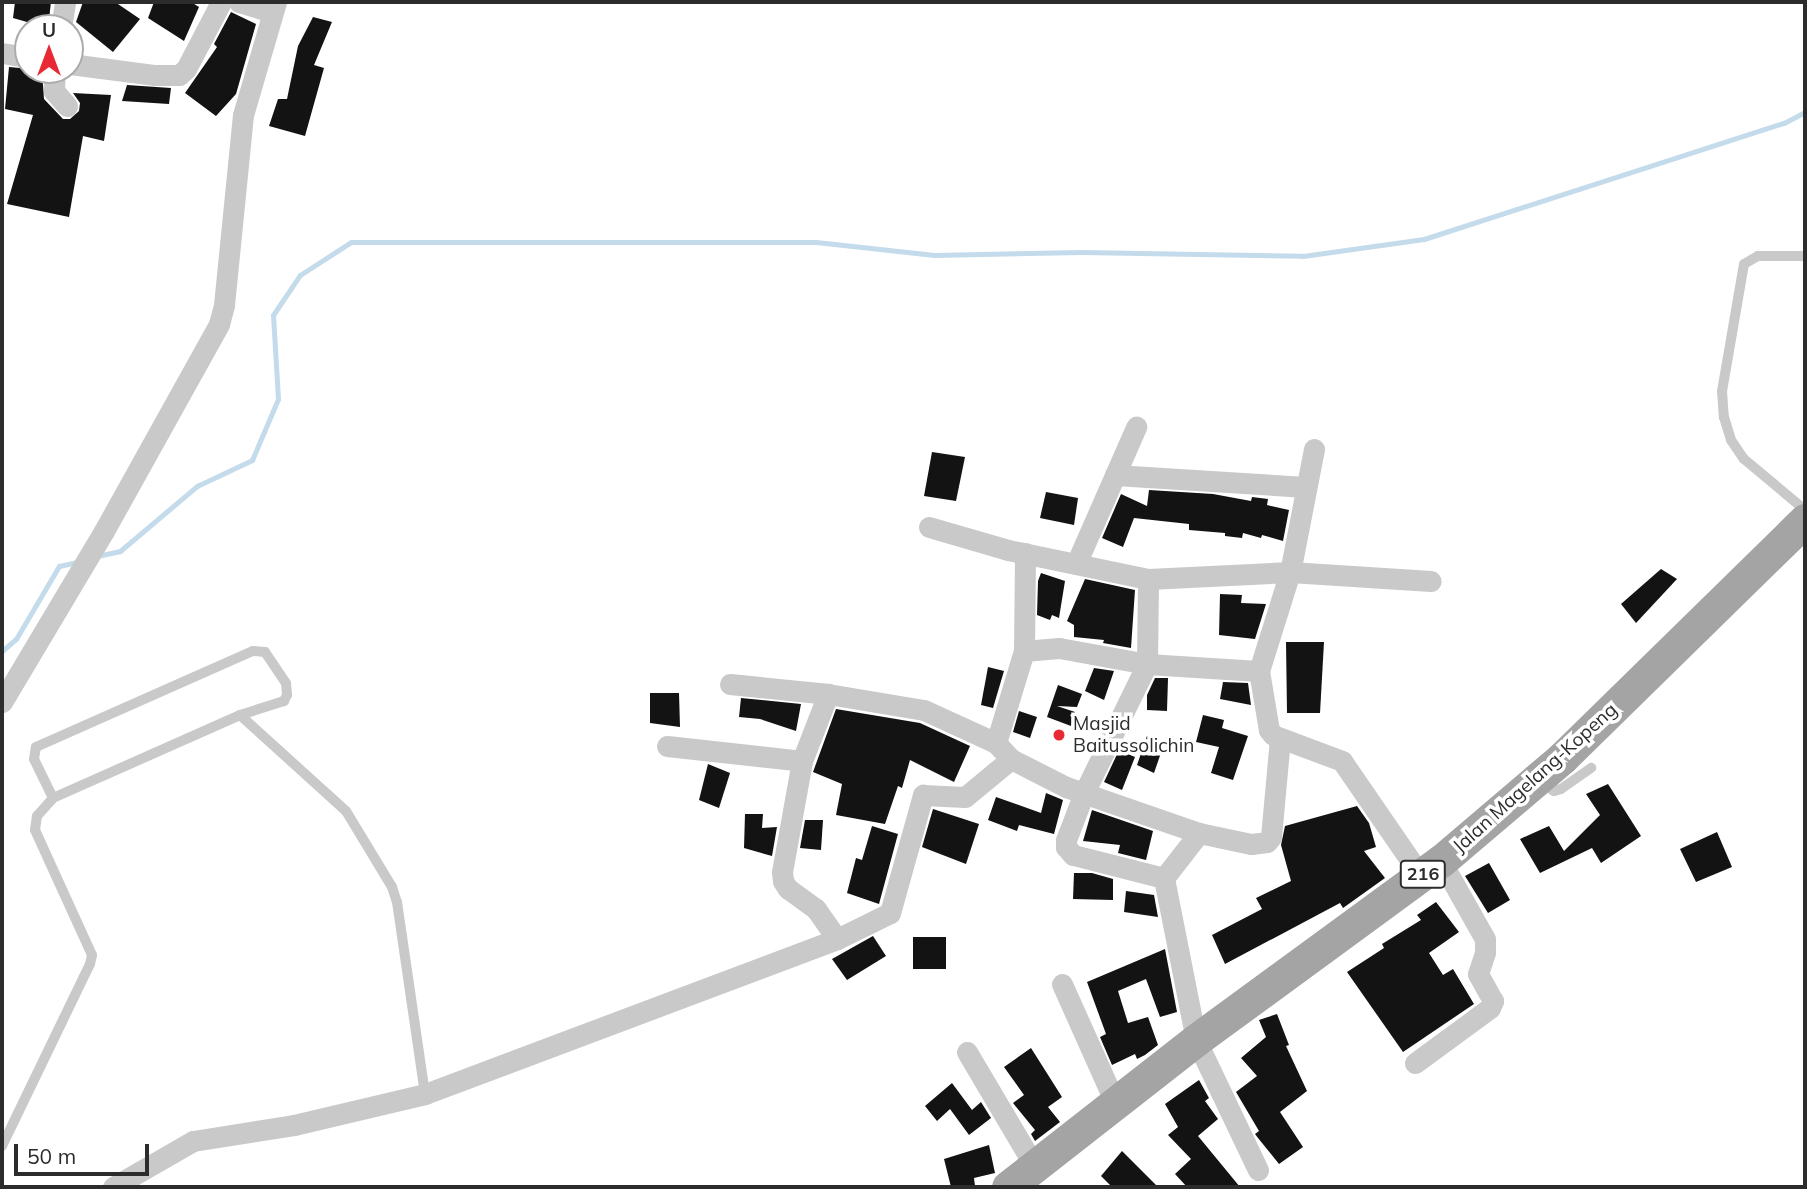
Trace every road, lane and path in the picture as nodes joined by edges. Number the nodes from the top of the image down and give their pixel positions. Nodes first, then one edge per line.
1 (221, 2) edge
2 (239, 2) edge
3 (274, 7) edge
4 (84, 66) edge
5 (54, 84) edge
6 (67, 106) dead end
7 (1805, 256) edge
8 (1136, 427) dead end
9 (1314, 449) dead end
10 (1115, 475) junction
11 (1307, 487) junction
12 (1805, 510) edge
13 (1805, 520) edge
14 (929, 527) dead end
15 (1025, 553) junction
16 (1076, 564) junction
17 (1290, 572) junction
18 (1148, 579) junction
19 (1431, 581) dead end
20 (1024, 651) junction
21 (1147, 664) junction
22 (1259, 671) junction
23 (730, 684) dead end
24 (828, 694) junction
25 (2, 702) edge
26 (240, 715) junction
27 (1280, 738) junction
28 (996, 743) junction
29 (667, 746) dead end
30 (1011, 759) junction
31 (802, 761) junction
32 (1591, 768) dead end
33 (1537, 778) junction
34 (1084, 793) junction
35 (53, 798) junction
36 (1199, 833) junction
37 (1431, 868) junction
38 (1164, 878) junction
39 (837, 939) junction
40 (1062, 984) dead end
41 (1196, 1040) junction
42 (967, 1052) dead end
43 (1415, 1063) dead end
44 (425, 1094) junction
45 (1116, 1105) junction
46 (2, 1146) edge
47 (1035, 1167) junction
48 (1258, 1170) dead end
49 (113, 1187) edge
50 (1008, 1187) edge

1 - 4 street
2 - 3 street
3 - 25 street
5 - 6 street
7 - 12 lane
8 - 10 street
9 - 11 street
10 - 11 street
10 - 16 street
11 - 17 street
13 - 33 main road, Jalan Magelang-Kopeng / 216
14 - 15 street
15 - 16 street
15 - 20 street
16 - 18 street
17 - 18 street
17 - 19 street
17 - 22 street
18 - 21 street
20 - 21 street
20 - 28 street
21 - 22 street
21 - 34 street
22 - 27 street
23 - 24 street
24 - 28 street
24 - 31 street
26 - 35 lane
26 - 35 lane
26 - 44 lane
27 - 36 street
27 - 37 street
28 - 30 street
29 - 31 street
30 - 34 street
30 - 39 street
31 - 39 street
32 - 33 lane
33 - 37 main road, Jalan Magelang-Kopeng / 216
34 - 36 street
34 - 38 street
35 - 46 lane
36 - 38 street
37 - 41 main road, Jalan Magelang-Kopeng / 216
37 - 43 street
38 - 41 street
39 - 44 street
40 - 45 street
41 - 45 main road, Jalan Magelang-Kopeng / 216
41 - 48 street
42 - 47 street
44 - 49 street
45 - 47 main road, Jalan Magelang-Kopeng / 216
47 - 50 main road, Jalan Magelang-Kopeng / 216

